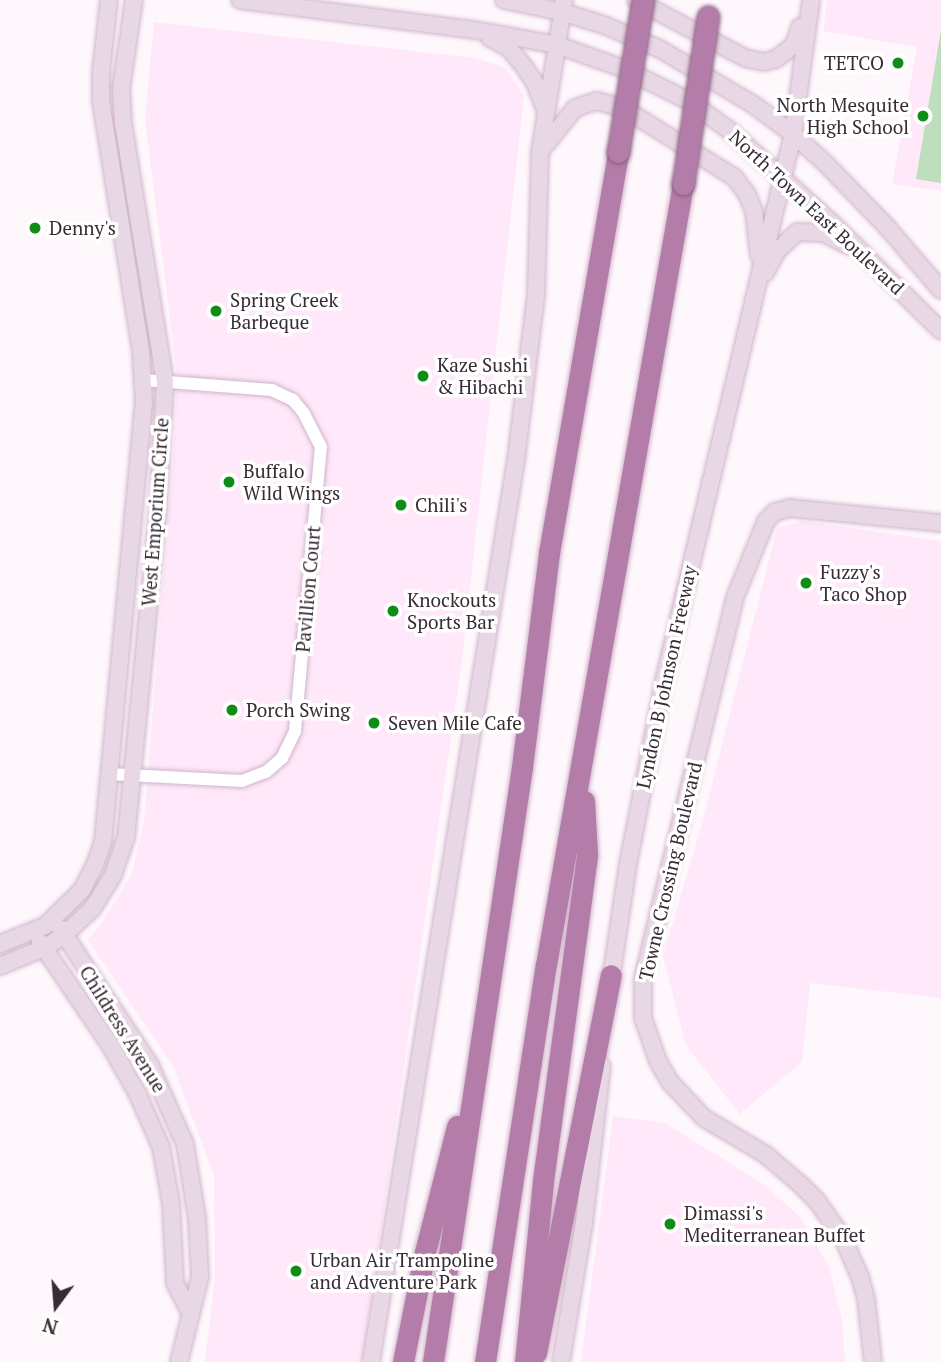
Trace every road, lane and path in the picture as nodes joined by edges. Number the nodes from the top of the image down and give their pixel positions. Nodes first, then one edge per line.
1 (109, 0) edge
2 (134, 0) edge
3 (240, 0) edge
4 (504, 0) edge
5 (636, 0) edge
6 (643, 0) edge
7 (810, 0) edge
8 (563, 6) edge
9 (709, 9) edge
10 (475, 30) junction
11 (557, 45) junction
12 (546, 113) junction
13 (793, 134) junction
14 (540, 152) junction
15 (783, 176) junction
16 (138, 212) junction
17 (118, 215) junction
18 (864, 254) junction
19 (761, 269) junction
20 (755, 290) junction
21 (941, 290) edge
22 (941, 331) edge
23 (142, 380) junction
24 (164, 382) junction
25 (941, 523) edge
26 (128, 578) junction
27 (151, 579) junction
28 (582, 756) junction
29 (110, 774) junction
30 (132, 775) junction
31 (53, 917) junction
32 (33, 932) junction
33 (64, 935) junction
34 (0, 944) edge
35 (44, 948) junction
36 (0, 966) edge
37 (611, 975) junction
38 (476, 1071) junction
39 (157, 1080) junction
40 (135, 1089) junction
41 (190, 1311) junction
42 (179, 1362) edge
43 (371, 1362) edge
44 (403, 1362) edge
45 (433, 1362) edge
46 (485, 1362) edge
47 (525, 1362) edge
48 (534, 1362) edge
49 (561, 1362) edge
50 (873, 1362) edge

1 - 17 main road, West Emporium Circle
2 - 16 main road, West Emporium Circle
3 - 10 main road, North Town East Boulevard
4 - 8 main road, North Town East Boulevard
5 - 7 main road
6 - 38 highway, bridge
7 - 13 main road, Lyndon B Johnson Freeway
8 - 11 main road
8 - 13 main road, North Town East Boulevard
9 - 28 highway, bridge
10 - 11 main road, North Town East Boulevard
10 - 12 main road
11 - 12 main road
11 - 15 main road, North Town East Boulevard
12 - 14 main road
13 - 15 main road, Lyndon B Johnson Freeway
13 - 21 main road, North Town East Boulevard
14 - 19 main road
14 - 43 main road
15 - 18 main road, North Town East Boulevard
15 - 19 main road, Lyndon B Johnson Freeway
16 - 17 main road
16 - 24 main road, West Emporium Circle
17 - 23 main road, West Emporium Circle
18 - 20 main road
18 - 22 main road, North Town East Boulevard
19 - 20 main road, Lyndon B Johnson Freeway
20 - 37 main road, Lyndon B Johnson Freeway
23 - 24 street, Pavillion Court
23 - 26 main road, West Emporium Circle
24 - 27 main road, West Emporium Circle
24 - 30 street, Pavillion Court
25 - 50 main road, Towne Crossing Boulevard
26 - 27 main road
26 - 29 main road, West Emporium Circle
27 - 30 main road, West Emporium Circle
28 - 46 highway
28 - 47 highway
29 - 30 street, Pavillion Court
29 - 31 main road, West Emporium Circle
30 - 33 main road, West Emporium Circle
31 - 32 main road, West Emporium Circle
31 - 33 main road, Childress Avenue
32 - 34 main road, West Emporium Circle
32 - 35 main road, Childress Avenue
33 - 35 main road, West Emporium Circle
33 - 39 main road, Childress Avenue
35 - 36 main road, West Emporium Circle
35 - 40 main road, Childress Avenue
37 - 48 highway
37 - 49 main road, Lyndon B Johnson Freeway
38 - 44 highway
38 - 45 highway
39 - 40 main road
39 - 41 main road, Childress Avenue
40 - 41 main road, Childress Avenue
41 - 42 main road, Childress Avenue

